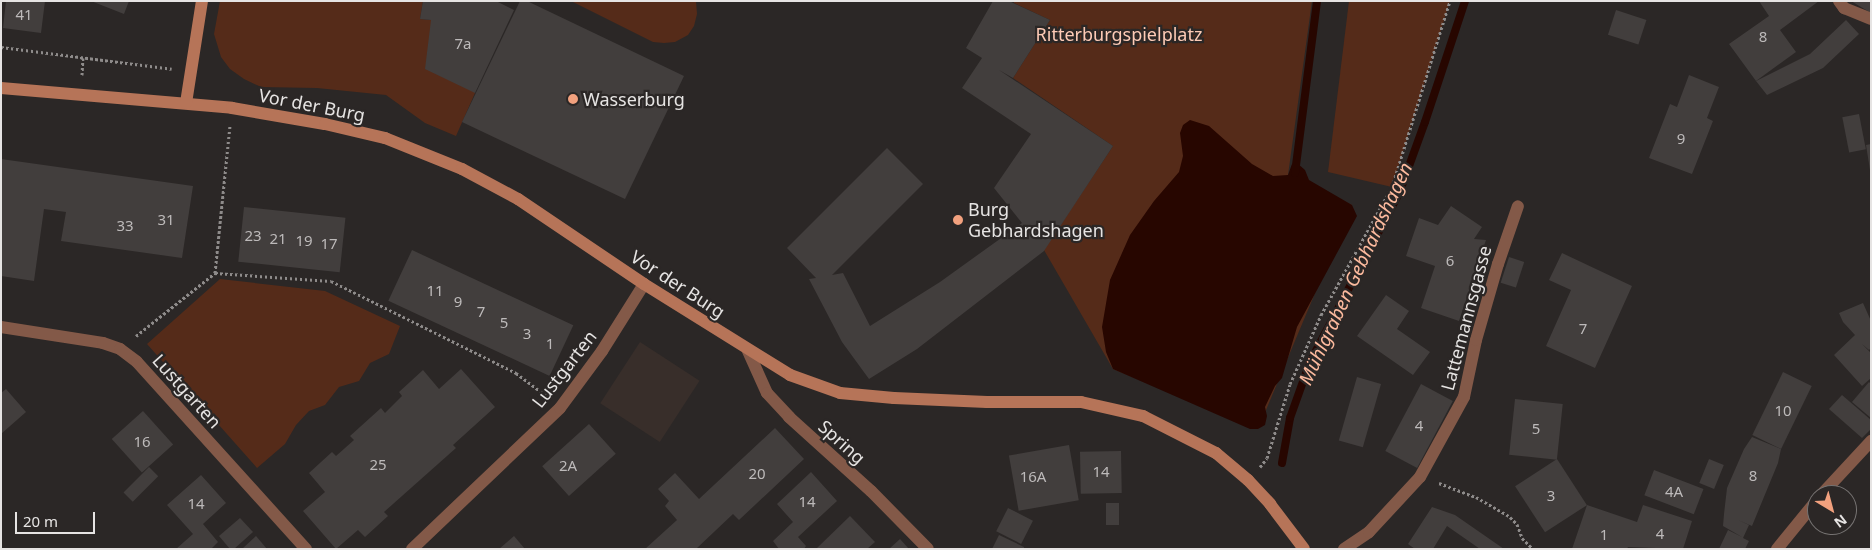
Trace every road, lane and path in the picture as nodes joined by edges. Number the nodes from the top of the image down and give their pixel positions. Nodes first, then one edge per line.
1 (202, 1) edge
2 (1450, 1) edge
3 (1839, 1) edge
4 (1871, 19) edge
5 (1, 47) edge
6 (192, 72) junction
7 (1, 88) edge
8 (186, 103) junction
9 (232, 108) junction
10 (1518, 206) dead end
11 (215, 274) junction
12 (644, 284) junction
13 (1, 327) edge
14 (120, 349) junction
15 (748, 351) junction
16 (560, 408) junction
17 (1871, 441) edge
18 (1420, 477) junction
19 (1248, 480) junction
20 (1830, 485) edge
21 (1807, 512) edge
22 (306, 549) edge
23 (412, 549) edge
24 (928, 549) edge
25 (1304, 549) edge
26 (1344, 549) edge
27 (1532, 549) edge
28 (1777, 549) edge

1 - 6 main road
2 - 19 path
3 - 4 street
5 - 6 path
6 - 8 main road
7 - 8 main road, Vor der Burg
8 - 9 main road, Vor der Burg
9 - 11 path
9 - 12 main road, Vor der Burg
10 - 18 street, Lattemannsgasse
11 - 14 path
11 - 16 path
12 - 15 main road, Vor der Burg
12 - 16 street, Lustgarten
13 - 14 street, Lustgarten
14 - 22 street, Lustgarten
15 - 19 main road, Vor der Burg
15 - 24 street, Spring
16 - 23 street, Lustgarten
17 - 20 street
18 - 26 street, Lattemannsgasse
18 - 27 path
19 - 25 main road, Vor der Burg
21 - 28 street

